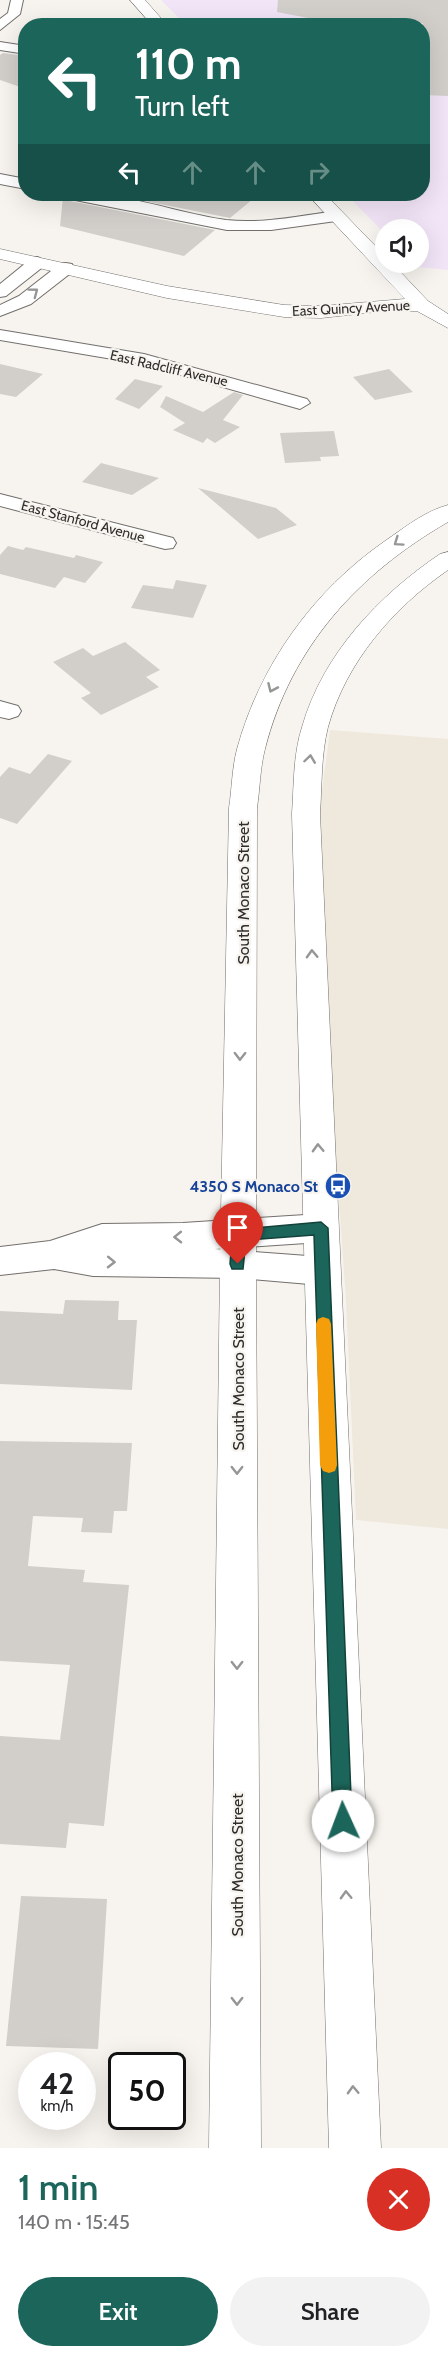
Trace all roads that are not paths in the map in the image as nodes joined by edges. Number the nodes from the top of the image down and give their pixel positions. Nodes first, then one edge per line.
1 (17, 0) edge
2 (137, 0) edge
3 (154, 18) edge
4 (0, 26) edge
5 (0, 46) edge
6 (18, 49) edge
7 (0, 179) edge
8 (18, 182) edge
9 (111, 201) edge
10 (322, 201) edge
11 (336, 216) junction
12 (0, 254) edge
13 (38, 262) junction
14 (66, 268) junction
15 (0, 292) edge
16 (421, 305) junction
17 (0, 311) edge
18 (444, 331) edge
19 (0, 336) edge
20 (300, 403) dead end
21 (0, 500) edge
22 (448, 513) edge
23 (165, 543) dead end
24 (448, 559) edge
25 (238, 1249) junction
26 (321, 1249) junction
27 (0, 1261) edge
28 (236, 2148) edge
29 (355, 2148) edge

1 - 4 street
2 - 3 main road
5 - 6 street
7 - 8 street
9 - 11 street
10 - 11 main road
11 - 16 main road
12 - 13 main road, East Quincy Avenue
13 - 14 main road, East Quincy Avenue
13 - 15 street
14 - 16 main road, East Quincy Avenue
17 -> 14 street
16 - 18 main road
19 - 20 street, East Radcliff Avenue
21 - 23 street, East Stanford Avenue
22 -> 25 main road, South Monaco Street
26 -> 24 main road
25 - 26 street
25 - 26 street
25 - 27 street
25 -> 28 main road, South Monaco Street
29 -> 26 main road

